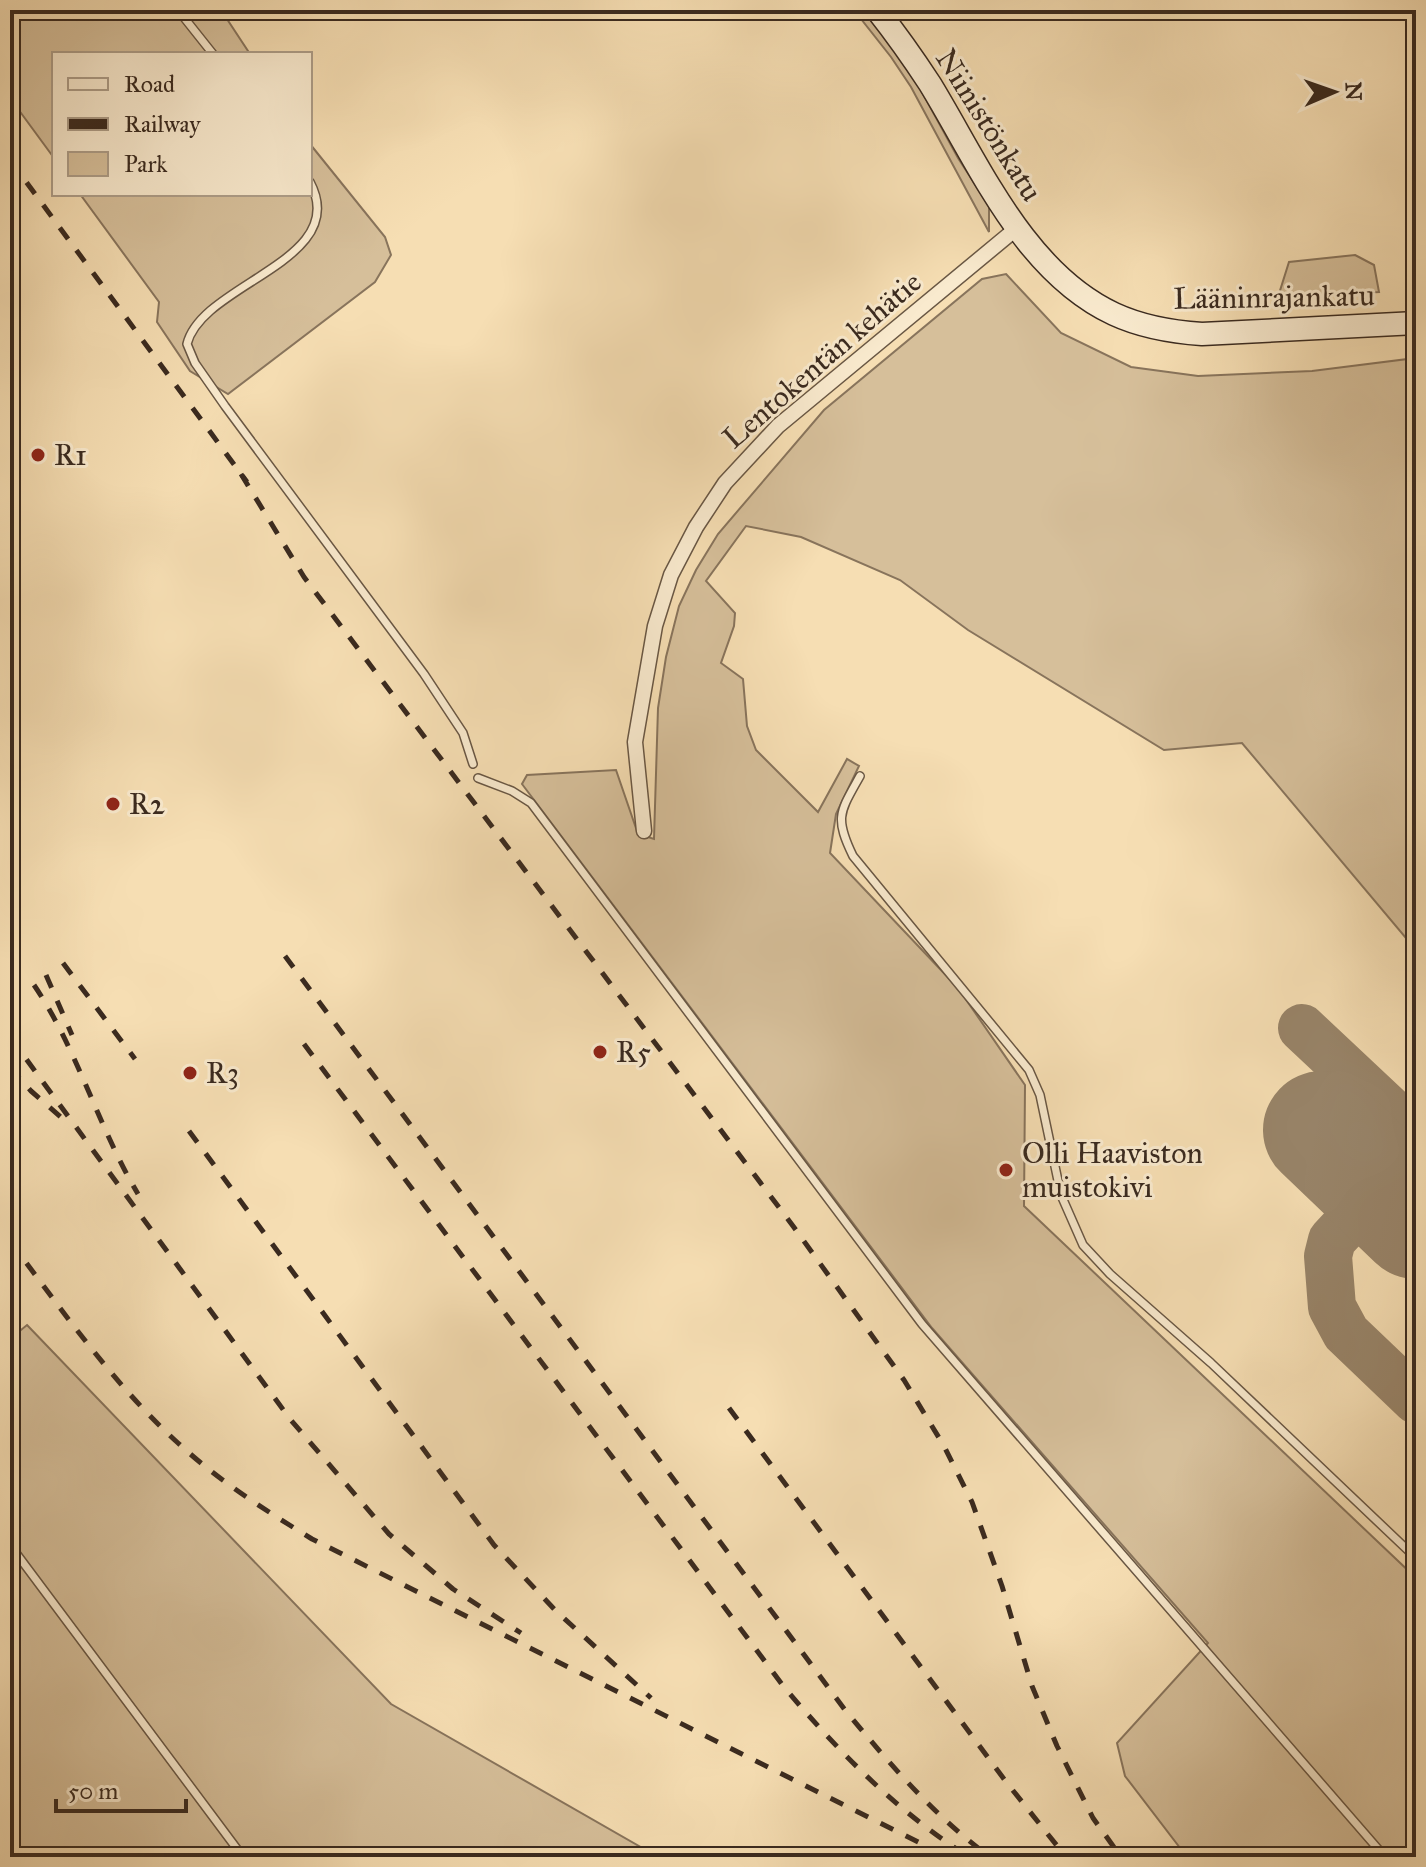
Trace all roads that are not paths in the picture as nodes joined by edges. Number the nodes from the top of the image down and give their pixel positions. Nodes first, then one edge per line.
1 (178, 10) edge
2 (877, 10) edge
3 (211, 52) edge
4 (312, 186) edge
5 (1017, 228) junction
6 (1054, 270) joint
7 (1416, 323) edge
8 (473, 764) dead end
9 (860, 776) dead end
10 (478, 778) dead end
11 (644, 831) dead end
12 (10, 1545) edge
13 (1416, 1558) edge
14 (243, 1857) edge
15 (1385, 1857) edge

1 - 3 lane
2 - 5 street, Niinistönkatu
4 - 8 lane
5 - 6 street, Niinistönkatu
5 - 11 street, Lentokentän kehätie
6 - 7 street, Lääninrajankatu
9 - 13 lane
10 - 15 lane
12 - 14 lane

